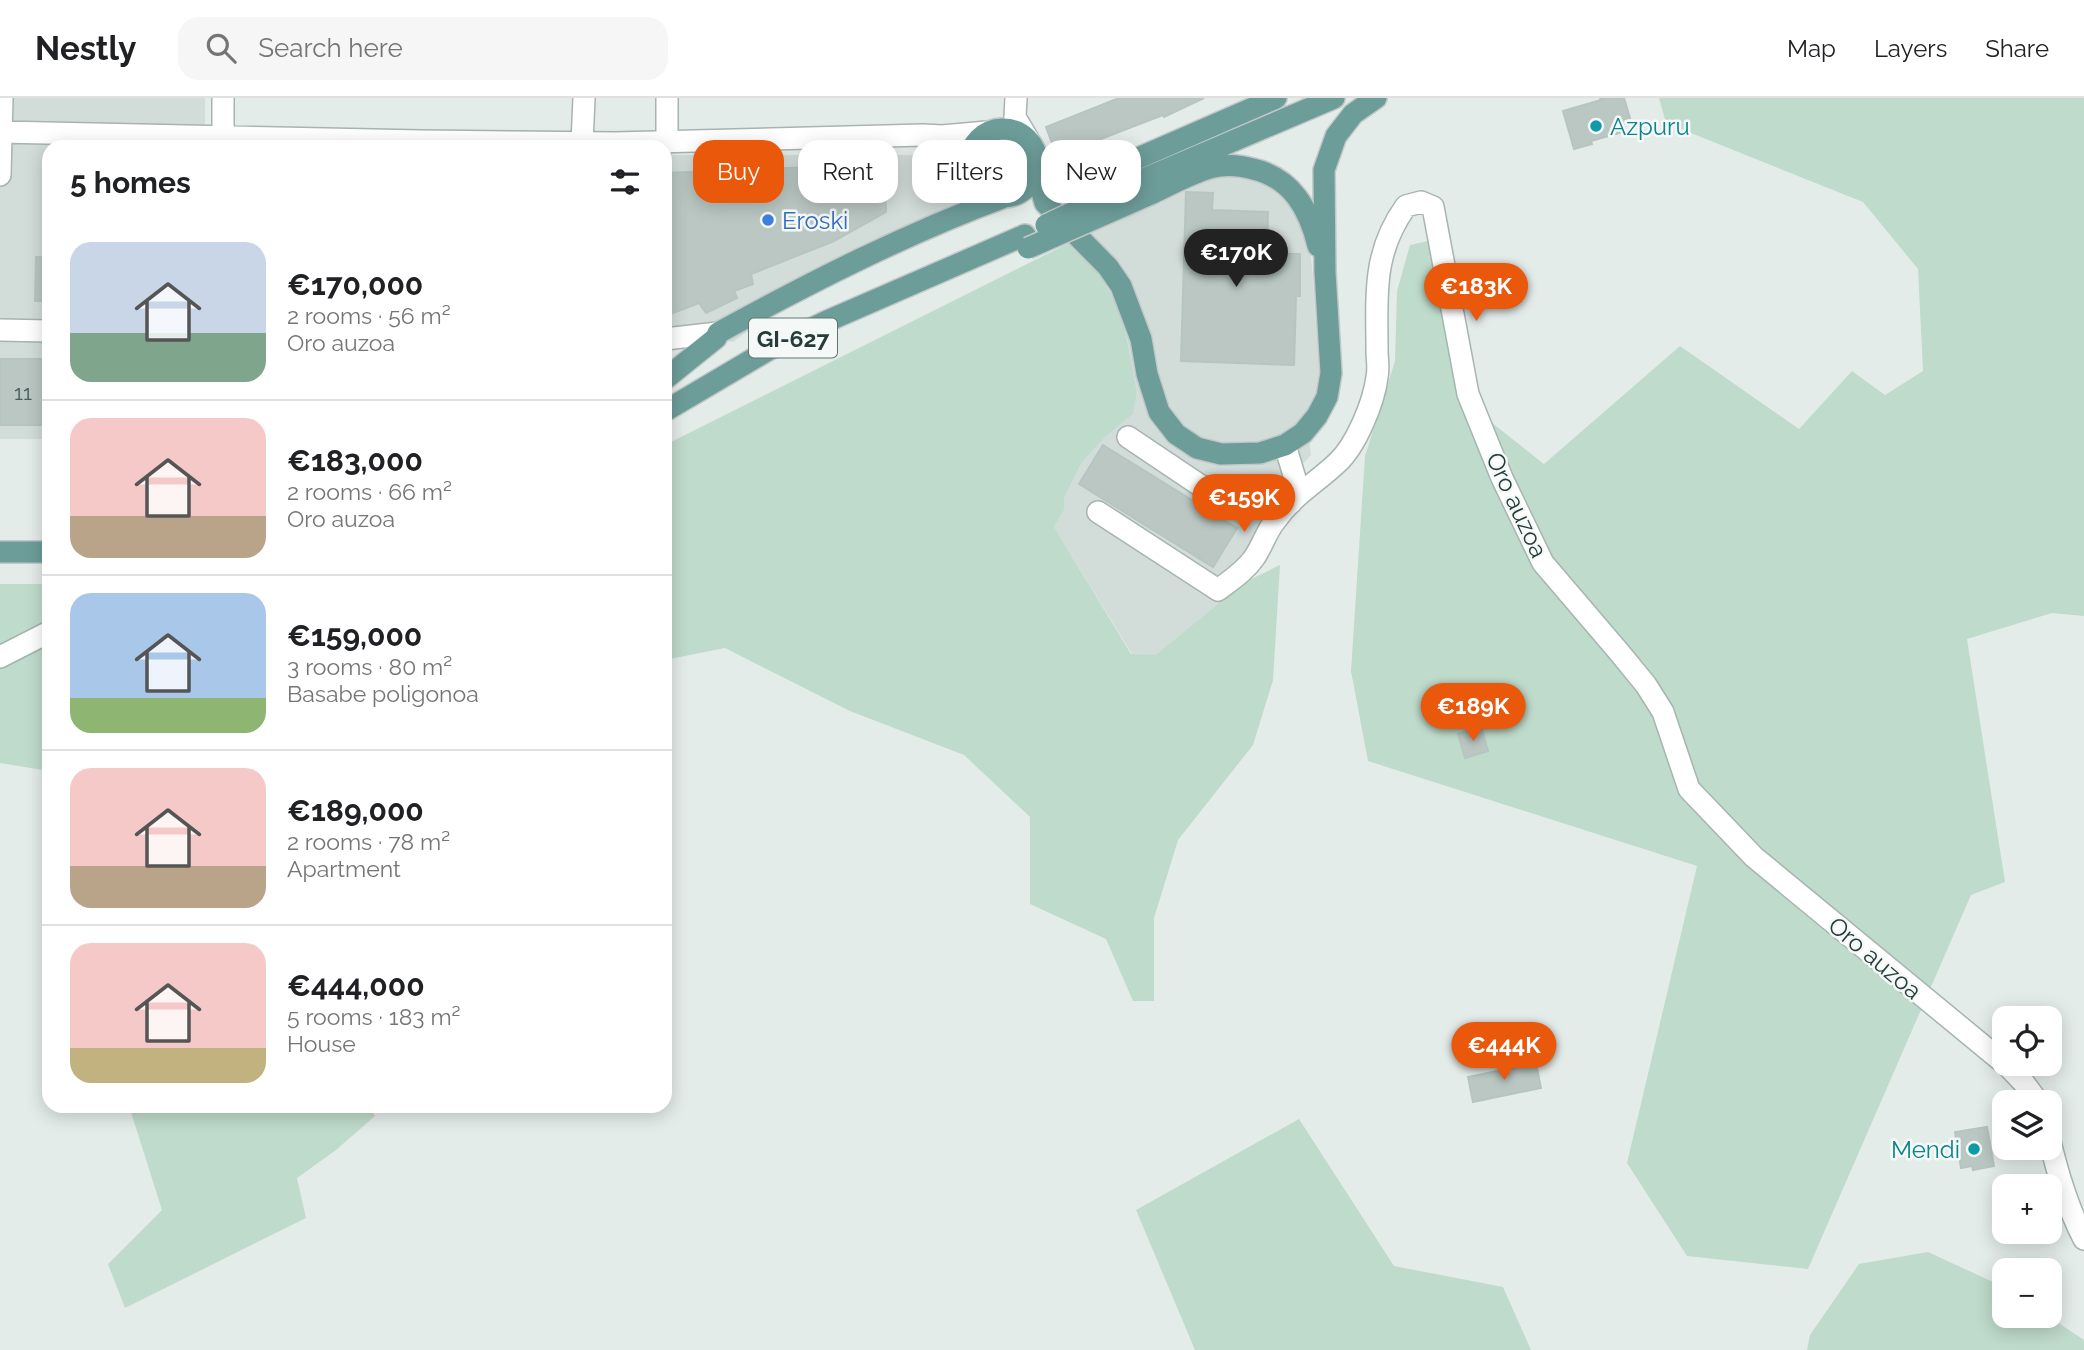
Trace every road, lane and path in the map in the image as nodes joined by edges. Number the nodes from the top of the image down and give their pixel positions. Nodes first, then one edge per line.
1 (2, 98) edge
2 (223, 98) edge
3 (584, 98) edge
4 (667, 98) edge
5 (1276, 98) edge
6 (1334, 98) edge
7 (1376, 98) edge
8 (1006, 119) edge
9 (0, 132) edge
10 (223, 136) junction
11 (942, 136) junction
12 (462, 140) edge
13 (582, 140) edge
14 (667, 140) edge
15 (947, 140) edge
16 (977, 140) edge
17 (672, 143) edge
18 (1037, 167) junction
19 (0, 174) edge
20 (1041, 185) edge
21 (1148, 186) junction
22 (1027, 187) edge
23 (961, 203) edge
24 (992, 203) edge
25 (1045, 203) edge
26 (951, 217) junction
27 (1325, 272) junction
28 (0, 331) edge
29 (42, 331) edge
30 (718, 333) junction
31 (672, 338) edge
32 (672, 373) edge
33 (672, 407) edge
34 (1128, 437) dead end
35 (1285, 445) junction
36 (1295, 498) junction
37 (1098, 512) dead end
38 (0, 552) edge
39 (42, 552) edge
40 (42, 635) edge
41 (0, 656) edge
42 (1992, 1052) edge
43 (2017, 1076) edge
44 (2029, 1090) edge
45 (2054, 1160) edge
46 (2084, 1239) edge

1 - 9 street
2 - 10 street
3 - 13 street
4 - 14 street
5 - 18 main road
6 - 21 main road, GI-627
7 - 27 main road, GI-627
8 - 11 street
8 - 16 main road
8 - 18 main road, GI-627
9 - 10 street
9 - 19 street
10 - 12 street
11 - 15 street
11 - 17 street
18 - 20 main road, GI-627
18 - 22 main road, GI-627
21 - 27 main road, GI-627
21 - 33 main road, GI-627, bridge
23 - 26 main road, GI-627
24 - 26 main road, GI-627
25 - 35 main road, GI-627
26 - 30 main road, GI-627
27 - 35 main road, GI-627
28 - 29 street
30 - 31 street
30 - 32 main road, GI-627
34 - 36 street
35 - 36 street
36 - 37 street
36 - 42 street, Oro auzoa
38 - 39 main road
40 - 41 street
43 - 44 street, Oro auzoa
45 - 46 street

